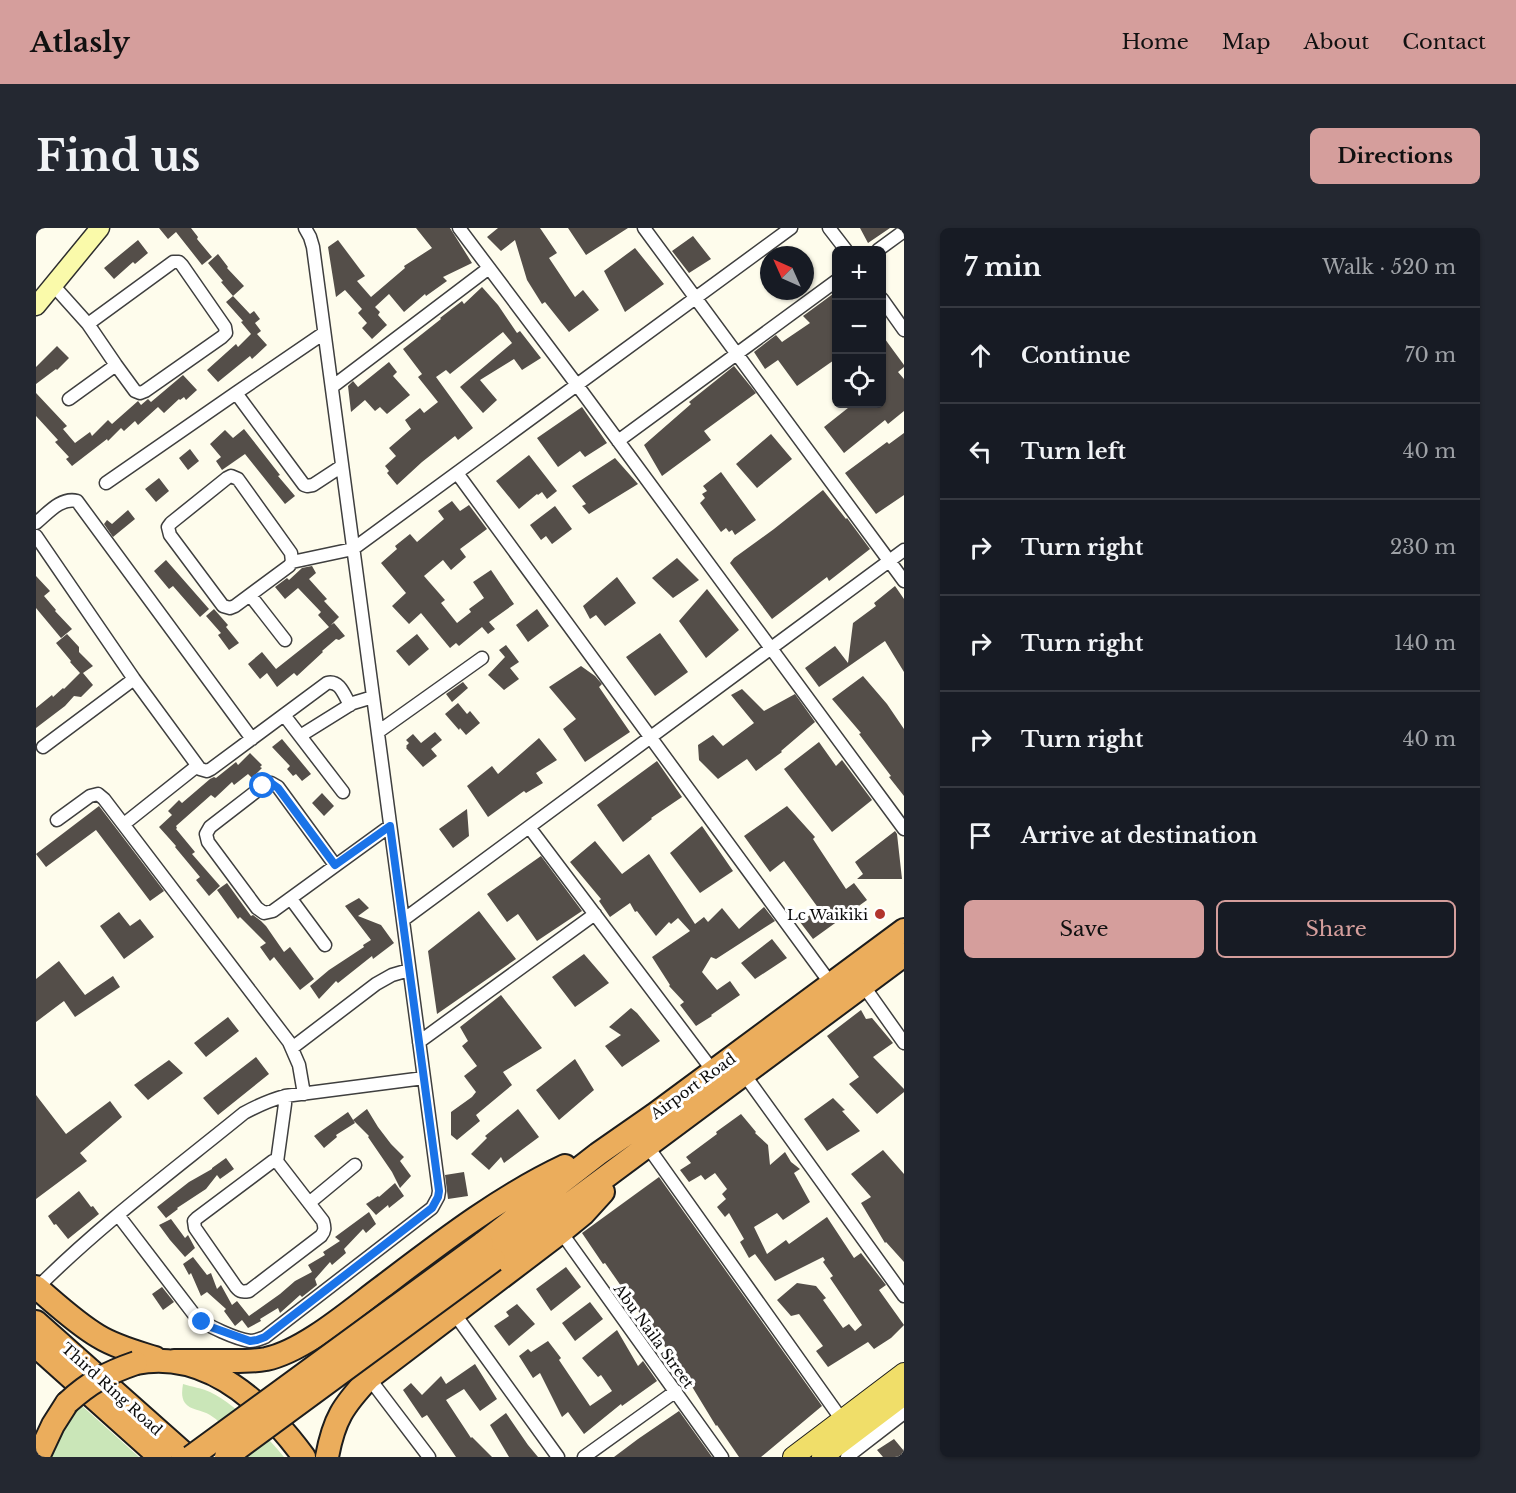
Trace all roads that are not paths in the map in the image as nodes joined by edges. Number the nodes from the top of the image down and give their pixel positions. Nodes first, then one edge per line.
1 (100, 228) edge
2 (307, 228) edge
3 (459, 228) edge
4 (644, 228) edge
5 (791, 228) edge
6 (829, 228) edge
7 (904, 231) edge
8 (843, 246) edge
9 (883, 246) edge
10 (489, 268) junction
11 (53, 285) junction
12 (832, 285) edge
13 (695, 298) junction
14 (883, 300) edge
15 (36, 306) edge
16 (88, 324) junction
17 (904, 330) edge
18 (324, 333) junction
19 (736, 354) junction
20 (116, 365) junction
21 (577, 385) junction
22 (332, 387) junction
23 (236, 393) junction
24 (69, 399) dead end
25 (618, 441) junction
26 (342, 466) junction
27 (457, 473) junction
28 (106, 483) dead end
29 (36, 522) edge
30 (36, 536) edge
31 (353, 549) junction
32 (904, 550) edge
33 (889, 561) junction
34 (292, 562) junction
35 (904, 581) edge
36 (250, 595) junction
37 (285, 640) dead end
38 (771, 648) junction
39 (482, 658) dead end
40 (134, 680) junction
41 (373, 697) junction
42 (350, 705) junction
43 (284, 715) junction
44 (378, 732) junction
45 (300, 736) junction
46 (651, 737) junction
47 (252, 739) junction
48 (43, 747) dead end
49 (197, 766) junction
50 (343, 792) dead end
51 (57, 820) dead end
52 (124, 824) junction
53 (390, 826) junction
54 (529, 827) junction
55 (904, 829) edge
56 (335, 865) junction
57 (291, 899) junction
58 (595, 914) junction
59 (403, 920) junction
60 (904, 930) edge
61 (326, 945) dead end
62 (904, 955) edge
63 (409, 970) junction
64 (831, 984) junction
65 (863, 985) junction
66 (419, 1042) junction
67 (904, 1043) edge
68 (292, 1048) junction
69 (713, 1071) junction
70 (744, 1074) junction
71 (424, 1078) junction
72 (304, 1094) junction
73 (285, 1096) junction
74 (639, 1153) junction
75 (598, 1154) junction
76 (277, 1162) junction
77 (355, 1165) dead end
78 (309, 1203) junction
79 (118, 1215) junction
80 (561, 1232) junction
81 (488, 1252) junction
82 (36, 1287) edge
83 (904, 1296) edge
84 (454, 1313) junction
85 (36, 1322) edge
86 (36, 1346) edge
87 (167, 1361) junction
88 (904, 1373) edge
89 (369, 1378) junction
90 (676, 1391) junction
91 (904, 1395) edge
92 (904, 1413) edge
93 (842, 1420) junction
94 (38, 1457) edge
95 (160, 1457) edge
96 (189, 1457) edge
97 (226, 1457) edge
98 (304, 1457) edge
99 (327, 1457) edge
100 (429, 1457) edge
101 (558, 1457) edge
102 (584, 1457) edge
103 (722, 1457) edge
104 (793, 1457) edge
105 (822, 1457) edge
106 (846, 1457) edge

1 - 11 main road
2 - 18 street
3 - 10 street
4 - 13 street
5 - 13 street
6 - 8 street
7 - 9 street
10 - 21 street
10 - 22 street
11 - 15 main road
11 - 16 street
12 - 19 street
13 - 19 street
13 - 21 street
14 - 17 street
16 - 20 street
16 - 20 street
18 - 22 street
18 - 23 street
19 - 25 street
19 - 33 street
20 - 24 street
21 - 25 street
21 - 27 street
22 - 26 street
23 - 26 street
23 - 28 street
25 - 38 street
26 - 31 street
27 - 31 street
27 - 46 street
29 - 47 street
30 - 40 street
31 - 34 street
31 - 41 street
32 - 33 street
33 - 35 street
33 - 38 street
34 - 36 street
34 - 36 street
36 - 37 street
38 - 46 street
38 - 55 street
39 - 44 street
40 - 48 street
40 - 49 street
41 - 42 street
41 - 44 street
42 - 43 street
42 - 45 street
43 - 45 street
43 - 47 street
44 - 53 street
45 - 50 street
46 - 54 street
46 - 64 street
47 - 49 street
49 - 52 street
51 - 52 street
52 - 68 street
53 - 56 street
53 - 59 street
54 - 58 street
54 - 59 street
56 - 57 street
56 - 57 street
57 - 61 street
58 - 66 street
58 - 69 street
59 - 63 street
60 - 64 highway, Airport Road
62 - 65 highway, Airport Road
63 - 66 street
63 - 68 street
64 - 69 highway, Airport Road
65 - 67 street
65 - 70 highway, Airport Road
66 - 71 street
68 - 72 street
69 - 75 highway, Airport Road
70 - 74 highway, Airport Road
70 - 83 street
71 - 72 street
71 - 79 street
72 - 73 street
73 - 76 street
73 - 79 street
74 - 80 highway
74 - 81 highway, Airport Road
74 - 93 street
75 - 81 highway, Airport Road
75 - 87 highway
76 - 78 street
76 - 78 street
77 - 78 street
79 - 82 street
80 - 84 highway
80 - 90 street, Abu Naila Street
81 - 96 highway, bridge
81 - 97 highway, bridge
82 - 87 highway
84 - 89 highway
84 - 101 street
85 - 96 highway, Third Ring Road
86 - 95 highway, Third Ring Road
87 - 94 highway, bridge
87 - 98 highway
88 - 93 main road
89 - 99 highway
89 - 100 street
90 - 102 street
90 - 103 street, Abu Naila Street
91 - 105 main road
92 - 106 street
93 - 104 main road

